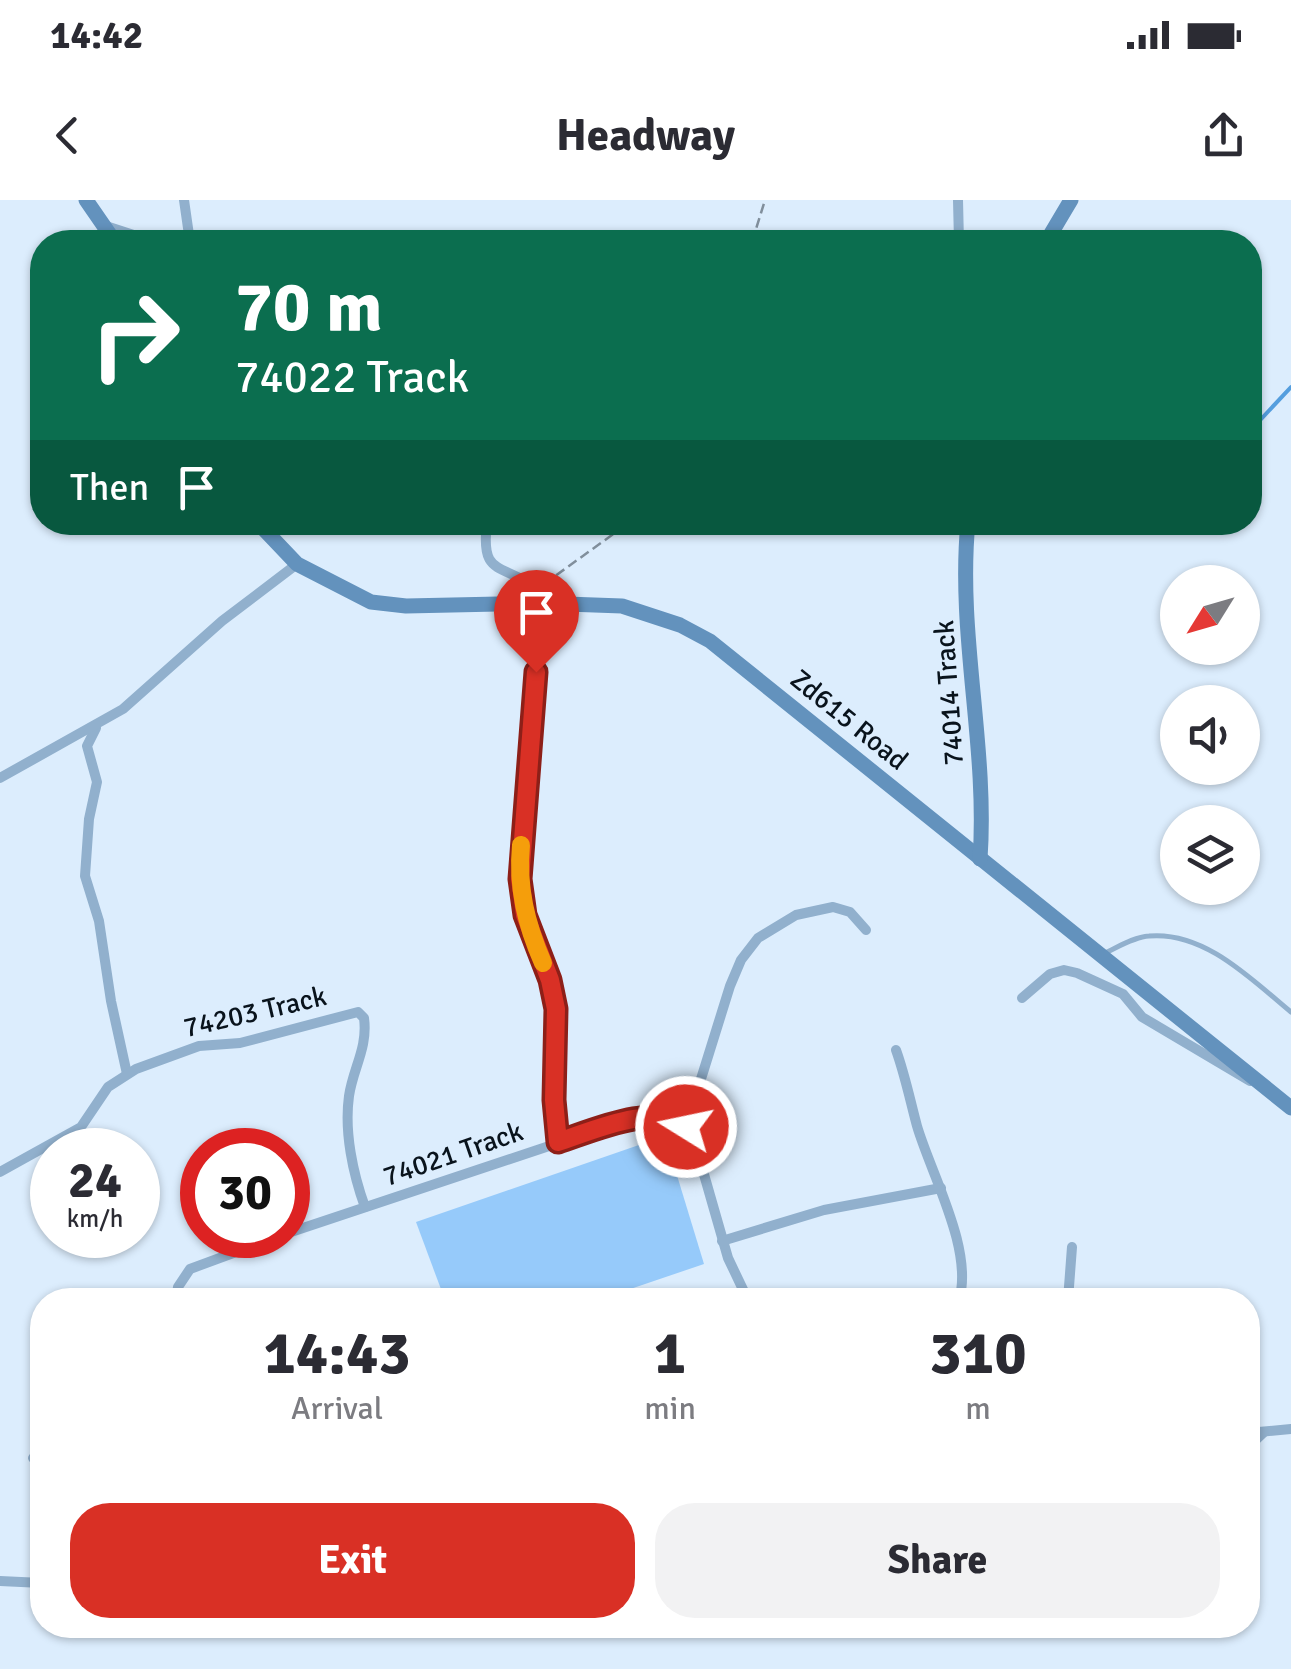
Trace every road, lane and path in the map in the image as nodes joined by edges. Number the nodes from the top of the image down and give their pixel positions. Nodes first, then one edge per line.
1 (86, 200) edge
2 (184, 200) edge
3 (765, 200) edge
4 (958, 200) edge
5 (1071, 200) edge
6 (104, 226) junction
7 (107, 230) edge
8 (117, 230) edge
9 (188, 230) edge
10 (756, 230) edge
11 (959, 230) edge
12 (1053, 230) edge
13 (270, 535) edge
14 (486, 535) edge
15 (614, 535) edge
16 (968, 535) edge
17 (298, 564) junction
18 (537, 597) junction
19 (99, 723) junction
20 (0, 778) edge
21 (980, 859) junction
22 (866, 930) dead end
23 (1101, 954) junction
24 (1022, 998) dead end
25 (1291, 1012) edge
26 (896, 1050) dead end
27 (127, 1074) junction
28 (1269, 1090) junction
29 (1291, 1108) edge
30 (686, 1127) junction
31 (558, 1142) junction
32 (0, 1172) edge
33 (941, 1188) junction
34 (365, 1207) junction
35 (310, 1226) edge
36 (722, 1240) junction
37 (1072, 1247) dead end
38 (220, 1258) edge
39 (178, 1288) edge
40 (743, 1288) edge
41 (961, 1288) edge
42 (1069, 1288) edge
43 (1291, 1429) edge
44 (1260, 1432) edge
45 (1264, 1432) junction
46 (1260, 1436) edge
47 (0, 1581) edge
48 (30, 1582) edge

1 - 6 street
2 - 9 street
3 - 10 path
4 - 11 street
5 - 12 street
6 - 7 street
6 - 8 street
13 - 17 street, Zd615 Road
14 - 18 street
15 - 18 path
16 - 21 street, 74014 Track
17 - 18 street, Zd615 Road
17 - 19 street
18 - 21 street, Zd615 Road
18 - 31 street
19 - 20 street
19 - 27 street
21 - 23 street, Zd615 Road
22 - 30 street
23 - 25 lane
23 - 28 street, Zd615 Road
24 - 28 street
26 - 33 street
27 - 32 street, 74203 Track
27 - 34 street, 74203 Track
28 - 29 street, Zd615 Road
30 - 31 street, 74021 Track
30 - 36 street
31 - 34 street, 74021 Track
33 - 36 street
33 - 41 street
34 - 35 street, 74021 Track
36 - 40 street
37 - 42 street
38 - 39 street, 74021 Track
43 - 45 street
44 - 45 street
45 - 46 street
47 - 48 street

